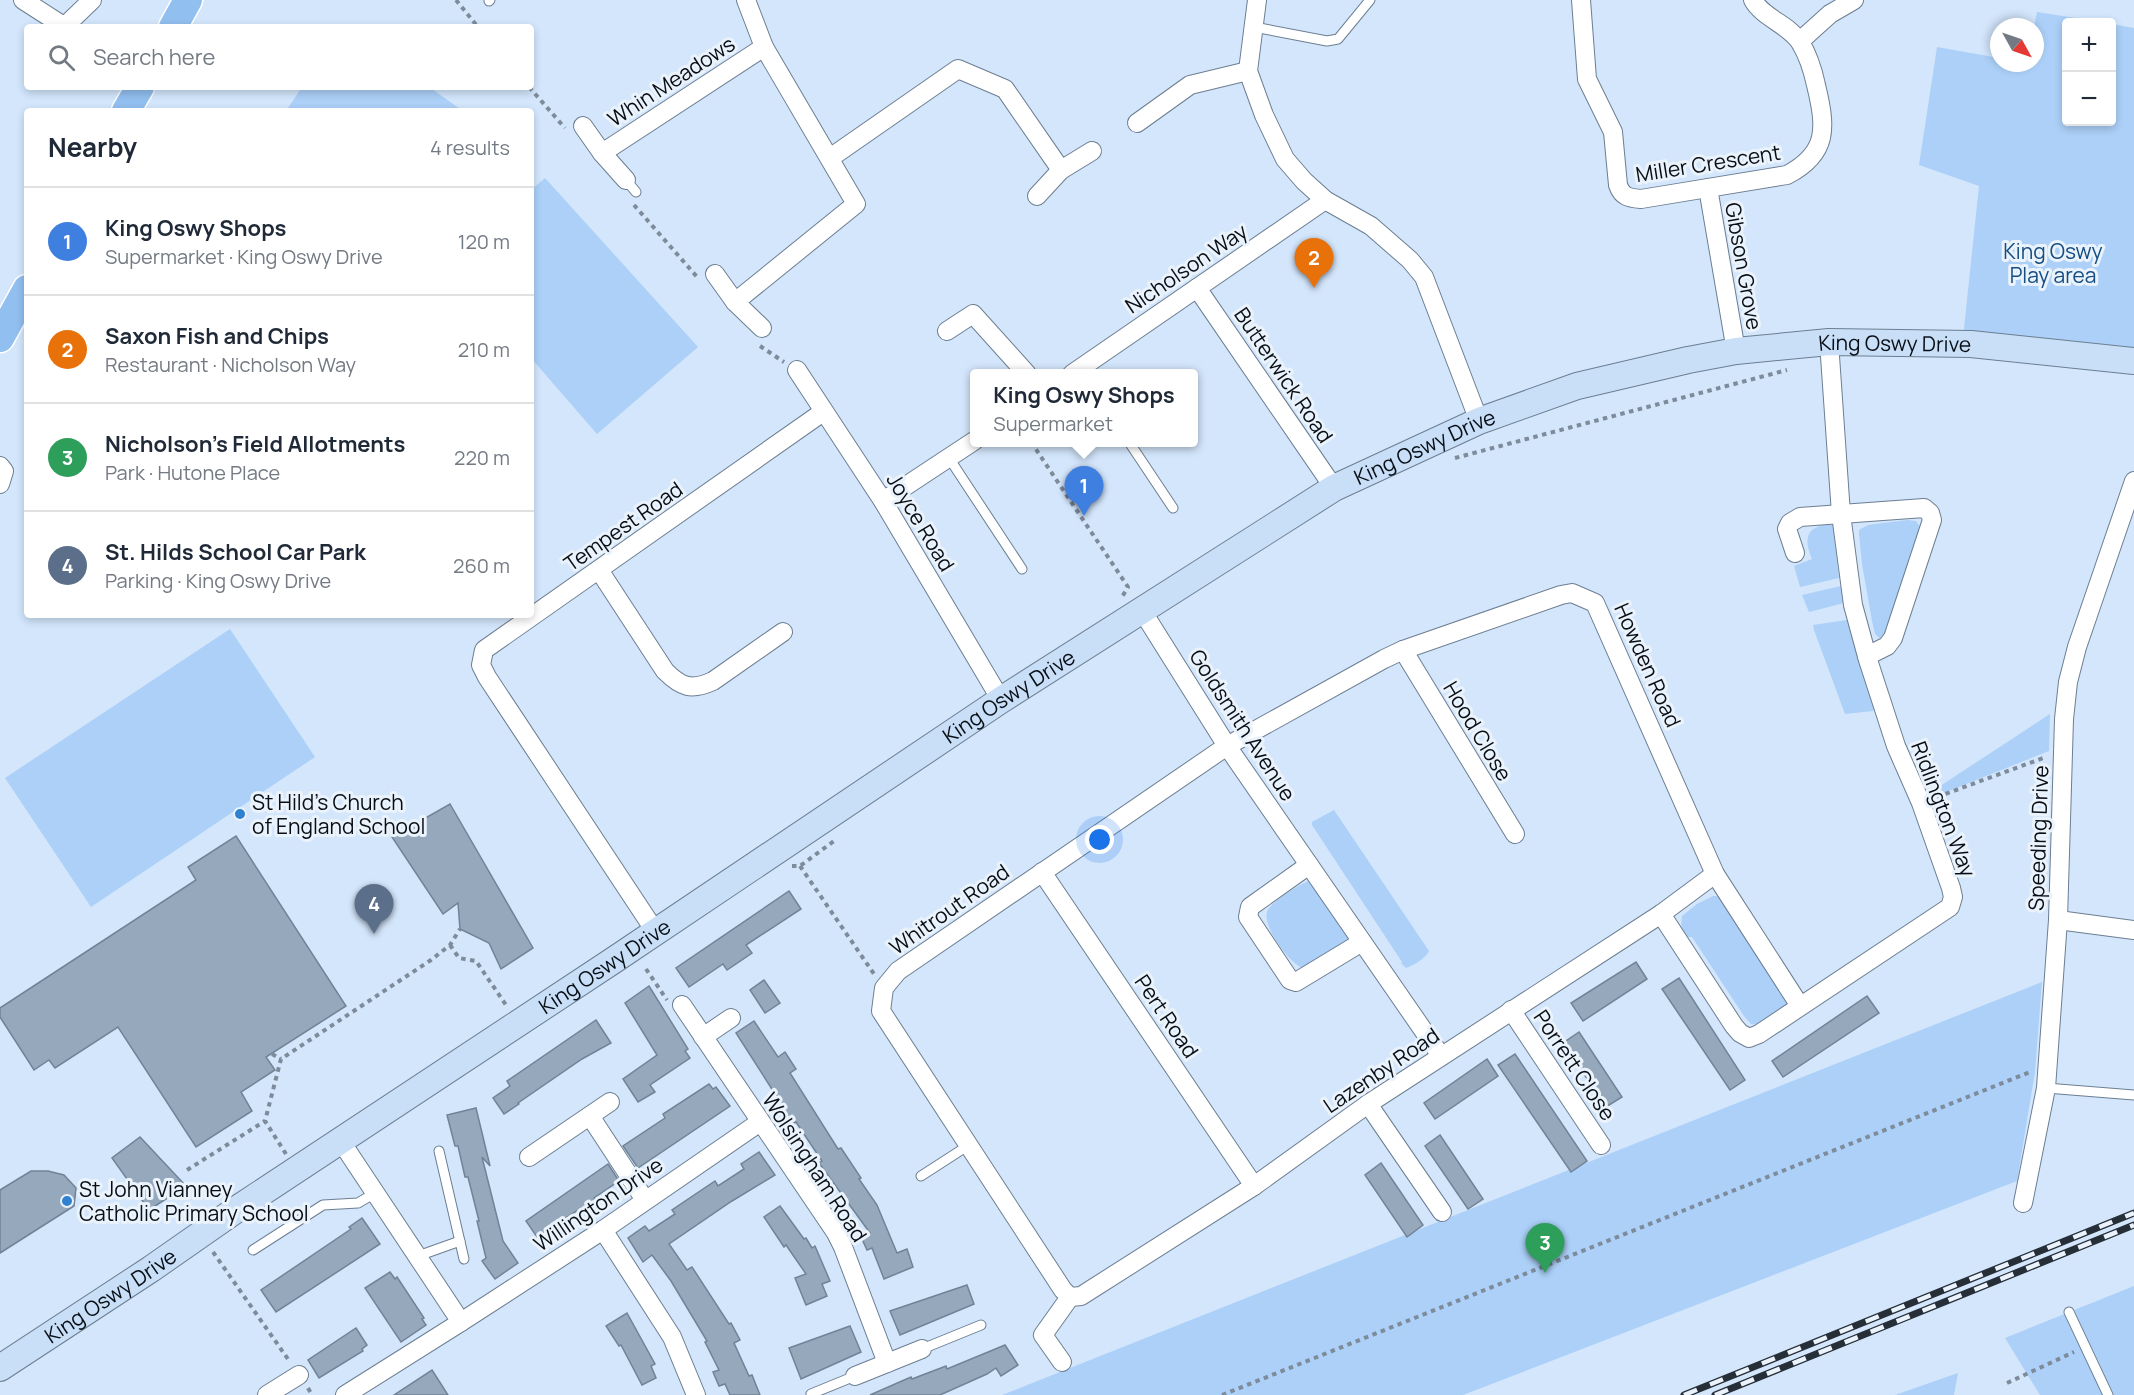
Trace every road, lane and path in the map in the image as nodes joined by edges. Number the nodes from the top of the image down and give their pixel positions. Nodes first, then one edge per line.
1 (23, 0) edge
2 (92, 0) edge
3 (188, 0) edge
4 (456, 0) edge
5 (746, 0) edge
6 (1257, 0) edge
7 (1370, 0) edge
8 (1581, 0) edge
9 (1753, 0) edge
10 (1854, 0) edge
11 (59, 24) edge
12 (67, 24) edge
13 (175, 24) edge
14 (476, 24) edge
15 (1254, 27) junction
16 (1800, 41) junction
17 (764, 47) junction
18 (1248, 71) junction
19 (138, 90) edge
20 (532, 90) edge
21 (128, 108) edge
22 (1137, 123) dead end
23 (574, 128) joint
24 (1092, 151) dead end
25 (602, 153) junction
26 (830, 158) junction
27 (1061, 170) junction
28 (1708, 188) junction
29 (631, 191) joint
30 (1037, 196) dead end
31 (1325, 200) junction
32 (710, 280) joint
33 (1197, 288) junction
34 (24, 294) edge
35 (735, 302) junction
36 (947, 331) dead end
37 (760, 336) joint
38 (0, 338) edge
39 (1829, 342) junction
40 (1736, 351) junction
41 (2134, 361) edge
42 (1796, 367) dead end
43 (1022, 369) edge
44 (1081, 369) edge
45 (797, 370) joint
46 (823, 412) junction
47 (1479, 421) junction
48 (970, 444) edge
49 (1034, 447) edge
50 (1131, 447) edge
51 (949, 458) junction
52 (1445, 460) dead end
53 (0, 466) edge
54 (2134, 482) edge
55 (0, 484) edge
56 (1334, 488) junction
57 (883, 501) junction
58 (1173, 508) dead end
59 (1841, 514) junction
60 (2128, 521) edge
61 (1795, 553) dead end
62 (1022, 569) dead end
63 (599, 570) junction
64 (1129, 608) junction
65 (534, 614) edge
66 (528, 618) edge
67 (783, 632) dead end
68 (1403, 650) junction
69 (1867, 656) junction
70 (1000, 700) junction
71 (1227, 746) junction
72 (2064, 751) junction
73 (1921, 803) junction
74 (1515, 834) dead end
75 (843, 835) dead end
76 (1309, 865) junction
77 (1042, 872) junction
78 (1715, 874) junction
79 (1660, 914) junction
80 (2058, 920) junction
81 (460, 929) dead end
82 (2134, 930) edge
83 (655, 931) junction
84 (1362, 942) junction
85 (450, 945) junction
86 (646, 969) dead end
87 (884, 988) junction
88 (676, 1005) joint
89 (1800, 1006) junction
90 (1511, 1010) junction
91 (512, 1013) dead end
92 (731, 1018) dead end
93 (703, 1037) junction
94 (272, 1054) dead end
95 (1441, 1056) junction
96 (281, 1059) junction
97 (2048, 1065) junction
98 (2046, 1088) junction
99 (2134, 1095) edge
100 (610, 1102) dead end
101 (1368, 1104) junction
102 (590, 1116) junction
103 (265, 1121) junction
104 (760, 1122) junction
105 (340, 1140) junction
106 (1601, 1144) dead end
107 (969, 1145) junction
108 (439, 1151) dead end
109 (529, 1157) dead end
110 (290, 1160) dead end
111 (187, 1170) dead end
112 (921, 1176) dead end
113 (1254, 1186) junction
114 (375, 1193) junction
115 (645, 1200) junction
116 (2023, 1203) dead end
117 (1442, 1212) dead end
118 (603, 1230) junction
119 (460, 1241) junction
120 (253, 1250) dead end
121 (213, 1252) dead end
122 (417, 1256) junction
123 (464, 1259) dead end
124 (1070, 1297) junction
125 (2069, 1312) dead end
126 (461, 1322) junction
127 (981, 1325) dead end
128 (2085, 1347) junction
129 (922, 1349) joint
130 (1062, 1362) dead end
131 (887, 1363) junction
132 (0, 1368) edge
133 (298, 1374) junction
134 (855, 1376) joint
135 (2007, 1383) dead end
136 (811, 1394) edge
137 (267, 1395) edge
138 (312, 1395) edge
139 (345, 1395) edge
140 (696, 1395) edge
141 (1222, 1395) edge
142 (2108, 1395) edge

1 - 11 street
2 - 12 street
3 - 13 main road
4 - 14 path
5 - 17 street, Whin Meadows
6 - 15 street
7 - 15 lane
8 - 28 street, Miller Crescent
9 - 16 street, Miller Crescent
10 - 16 street
15 - 18 street
16 - 28 street, Miller Crescent
17 - 25 street, Whin Meadows
17 - 26 street, Whin Meadows
18 - 22 street
18 - 31 street
19 - 21 main road
20 - 23 path
23 - 25 street, Whin Meadows
24 - 27 street
25 - 29 street, Whin Meadows
26 - 27 street
26 - 35 street, Whin Meadows
27 - 30 street
28 - 40 street, Gibson Grove
29 - 32 path
31 - 33 street, Nicholson Way
31 - 47 street
32 - 35 street
33 - 44 street, Nicholson Way
33 - 56 street, Butterwick Road
34 - 38 main road
35 - 37 street
36 - 43 street
37 - 45 path
39 - 40 street, King Oswy Drive
39 - 41 street, King Oswy Drive
39 - 59 street, Ridlington Way
40 - 47 street, King Oswy Drive
42 - 52 path
45 - 46 street, Joyce Road
46 - 57 street, Joyce Road
46 - 63 street, Tempest Road
47 - 56 street, King Oswy Drive
48 - 51 street
49 - 64 path
50 - 58 lane
51 - 57 street
51 - 62 lane
53 - 55 street
54 - 60 street, Speeding Drive
56 - 64 street, King Oswy Drive
57 - 70 street, Joyce Road
59 - 61 street
59 - 69 street, Ridlington Way
59 - 69 street
60 - 72 street, Speeding Drive
63 - 65 street, Tempest Road
63 - 67 street
64 - 70 street, King Oswy Drive
64 - 71 street, Goldsmith Avenue
66 - 83 street, Tempest Road
68 - 71 street, Howden Road
68 - 74 street, Hood Close
68 - 78 street, Howden Road
69 - 73 street, Ridlington Way
70 - 83 street, King Oswy Drive
71 - 76 street, Goldsmith Avenue
71 - 77 street, Whitrout Road
72 - 73 path
72 - 80 street, Speeding Drive
73 - 89 street, Ridlington Way
75 - 87 path
76 - 84 street, Goldsmith Avenue
76 - 84 street
77 - 87 street, Whitrout Road
77 - 113 street, Pert Road
78 - 79 street, Lazenby Road
78 - 89 street, Howden Road
79 - 89 street, Ridlington Way
79 - 90 street, Lazenby Road
80 - 82 street
80 - 97 street, Speeding Drive
81 - 85 path
83 - 105 street, King Oswy Drive
84 - 95 street, Goldsmith Avenue
85 - 91 path
85 - 96 path
86 - 88 path
87 - 107 street
88 - 93 street, Wolsingham Road
90 - 95 street, Lazenby Road
90 - 106 street, Porrett Close
92 - 93 street
93 - 104 street, Wolsingham Road
94 - 96 path
95 - 101 street, Lazenby Road
96 - 103 path
97 - 98 street, Speeding Drive
97 - 141 path
98 - 99 lane
98 - 116 street, Speeding Drive
100 - 102 street
101 - 113 street, Lazenby Road
101 - 117 street
102 - 109 street
102 - 115 street
103 - 110 path
103 - 111 path
104 - 115 street, Willington Drive
104 - 131 street, Wolsingham Road
105 - 114 street
105 - 132 street, King Oswy Drive
107 - 112 lane
107 - 124 street
108 - 119 lane
113 - 124 street, Lazenby Road
114 - 120 lane
114 - 122 street
115 - 118 street, Willington Drive
118 - 126 street, Willington Drive
118 - 140 street
119 - 122 lane
119 - 123 lane
121 - 133 path
122 - 126 street
124 - 130 street
125 - 128 lane
126 - 139 street, Willington Drive
127 - 129 lane
128 - 135 path
128 - 142 lane
129 - 131 street
131 - 134 street
133 - 137 street
133 - 138 path
134 - 136 lane

